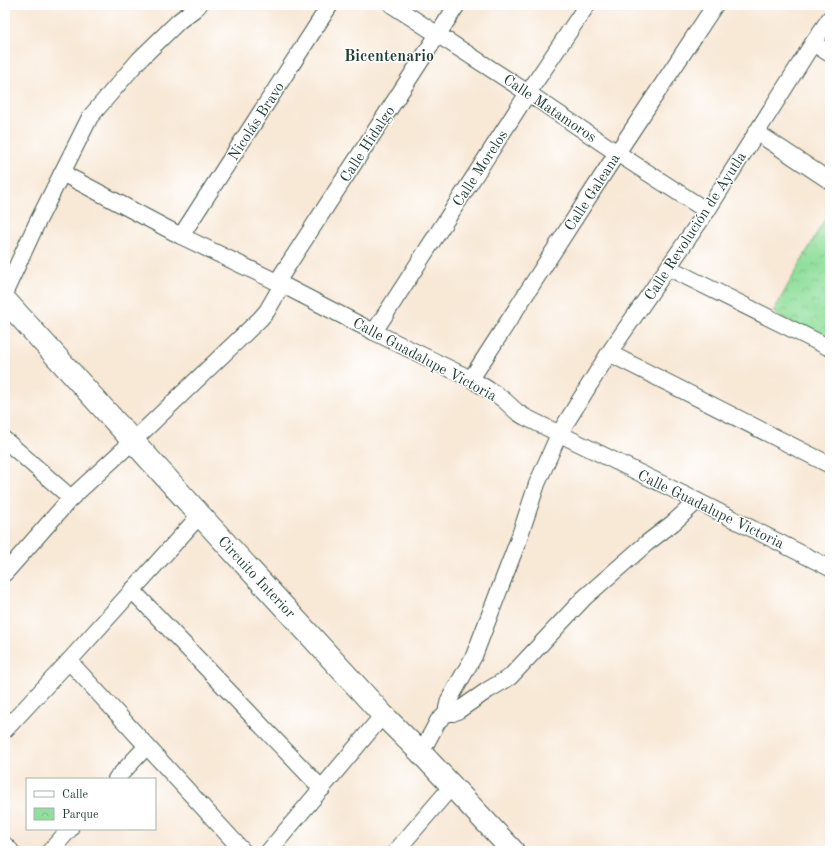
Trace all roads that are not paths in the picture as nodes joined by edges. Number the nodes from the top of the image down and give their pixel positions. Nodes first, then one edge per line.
1 (199, 5) edge
2 (330, 5) edge
3 (392, 5) edge
4 (457, 5) edge
5 (587, 5) edge
6 (715, 5) edge
7 (830, 18) edge
8 (438, 35) junction
9 (813, 43) junction
10 (830, 54) edge
11 (528, 93) junction
12 (756, 132) junction
13 (617, 153) junction
14 (62, 173) junction
15 (830, 181) edge
16 (707, 211) junction
17 (181, 236) junction
18 (669, 268) junction
19 (280, 284) junction
20 (5, 292) edge
21 (5, 300) edge
22 (374, 332) junction
23 (830, 348) edge
24 (610, 353) junction
25 (471, 379) junction
26 (559, 434) junction
27 (5, 440) edge
28 (133, 441) junction
29 (830, 465) edge
30 (71, 498) junction
31 (697, 501) junction
32 (200, 515) junction
33 (830, 568) edge
34 (5, 573) edge
35 (132, 590) junction
36 (69, 661) junction
37 (447, 713) junction
38 (383, 715) junction
39 (5, 730) edge
40 (146, 747) junction
41 (421, 753) junction
42 (117, 778) edge
43 (452, 786) junction
44 (322, 789) junction
45 (69, 830) edge
46 (5, 845) edge
47 (11, 851) edge
48 (50, 851) edge
49 (243, 851) edge
50 (268, 851) edge
51 (396, 851) edge
52 (513, 851) edge

1 - 14 street
2 - 17 street, Nicolás Bravo
3 - 8 street, Calle Matamoros
4 - 8 street, Calle Hidalgo
5 - 11 street, Calle Morelos
6 - 13 street, Calle Galeana
7 - 9 street, Calle Revolución de Ayutla
8 - 11 street, Calle Matamoros
8 - 19 street, Calle Hidalgo
9 - 10 street
9 - 12 street, Calle Revolución de Ayutla
11 - 13 street, Calle Matamoros
11 - 22 street, Calle Morelos
12 - 15 street
12 - 16 street, Calle Revolución de Ayutla
13 - 16 street, Calle Matamoros
13 - 25 street, Calle Galeana
14 - 17 street, Calle Guadalupe Victoria
14 - 20 street
16 - 18 street, Calle Revolución de Ayutla
17 - 19 street, Calle Guadalupe Victoria
18 - 23 street
18 - 24 street, Calle Revolución de Ayutla
19 - 22 street, Calle Guadalupe Victoria
19 - 28 street, Calle Hidalgo
21 - 28 main road, Circuito Interior
22 - 25 street, Calle Guadalupe Victoria
24 - 26 street, Calle Revolución de Ayutla
24 - 29 street
25 - 26 street, Calle Guadalupe Victoria
26 - 31 street, Calle Guadalupe Victoria
26 - 37 street, Calle Revolución de Ayutla
27 - 30 street
28 - 30 street, Calle Hidalgo
28 - 32 main road, Circuito Interior
30 - 34 street, Calle Hidalgo
31 - 33 street, Calle Guadalupe Victoria
31 - 37 street
32 - 35 street
32 - 38 main road, Circuito Interior
35 - 36 street
35 - 44 street
36 - 39 street
36 - 40 street
37 - 41 street
38 - 41 main road, Circuito Interior
38 - 44 street
40 - 42 street
40 - 49 street
41 - 43 main road, Circuito Interior
43 - 51 street
43 - 52 main road, Circuito Interior
44 - 50 street
45 - 48 street
46 - 47 street

